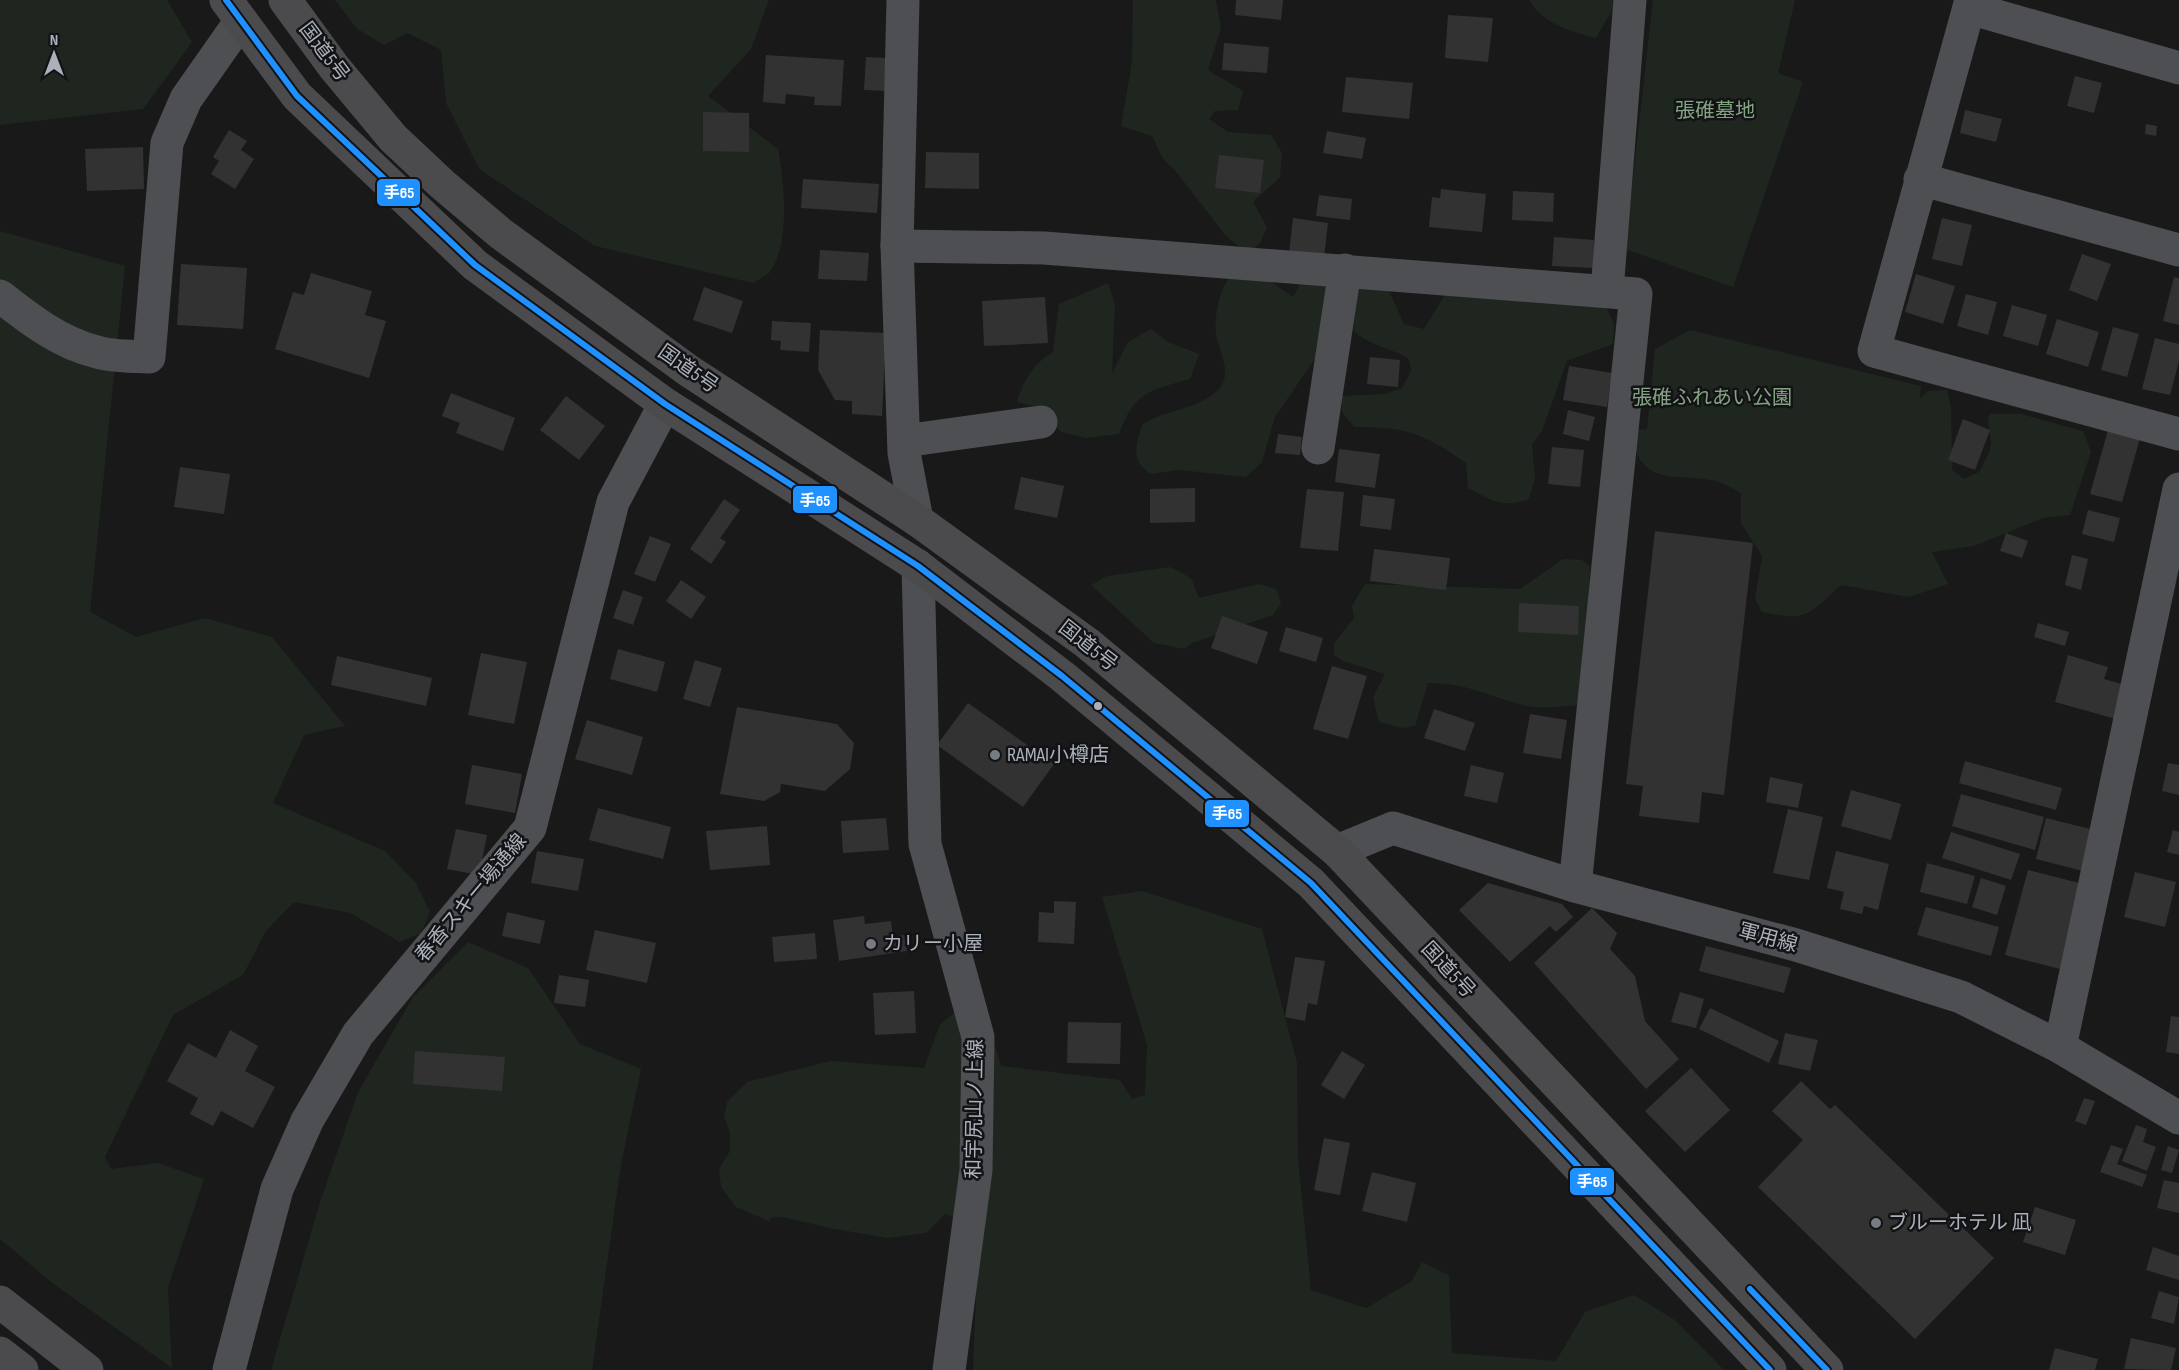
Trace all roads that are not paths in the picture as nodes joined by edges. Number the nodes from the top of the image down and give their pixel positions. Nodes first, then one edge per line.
1 (285, 0) edge
2 (903, 0) edge
3 (1630, 0) edge
4 (1970, 4) edge
5 (233, 11) edge
6 (2179, 68) edge
7 (1920, 179) junction
8 (897, 246) junction
9 (2179, 250) edge
10 (1345, 270) junction
11 (1607, 291) junction
12 (0, 296) edge
13 (665, 404) junction
14 (1041, 422) dead end
15 (2179, 435) edge
16 (904, 441) junction
17 (1318, 448) dead end
18 (2179, 489) edge
19 (917, 520) junction
20 (918, 566) junction
21 (1337, 851) junction
22 (1575, 886) junction
23 (2060, 1047) junction
24 (2179, 1118) edge
25 (0, 1302) edge
26 (0, 1353) edge
27 (22, 1370) edge
28 (87, 1370) edge
29 (229, 1370) edge
30 (949, 1370) edge
31 (1770, 1370) edge
32 (1827, 1370) edge

1 - 19 highway, 国道5号
2 - 8 street
3 - 11 street
4 - 6 street
4 - 7 street
5 - 12 street
5 - 13 highway, 国道5号
7 - 9 street
7 - 15 street
8 - 10 street
8 - 16 street
10 - 11 street
10 - 17 street
11 - 22 street
13 - 20 highway, 国道5号
13 - 29 street, 春香スキー場通線
14 - 16 street
16 - 19 street
18 - 23 street
19 - 21 highway, 国道5号
20 - 30 street, 和宇尻山ノ上線
20 - 31 highway, 国道5号
21 - 22 street, 軍用線
21 - 32 highway, 国道5号
22 - 23 street, 軍用線
23 - 24 street, 軍用線
25 - 28 highway
26 - 27 highway

